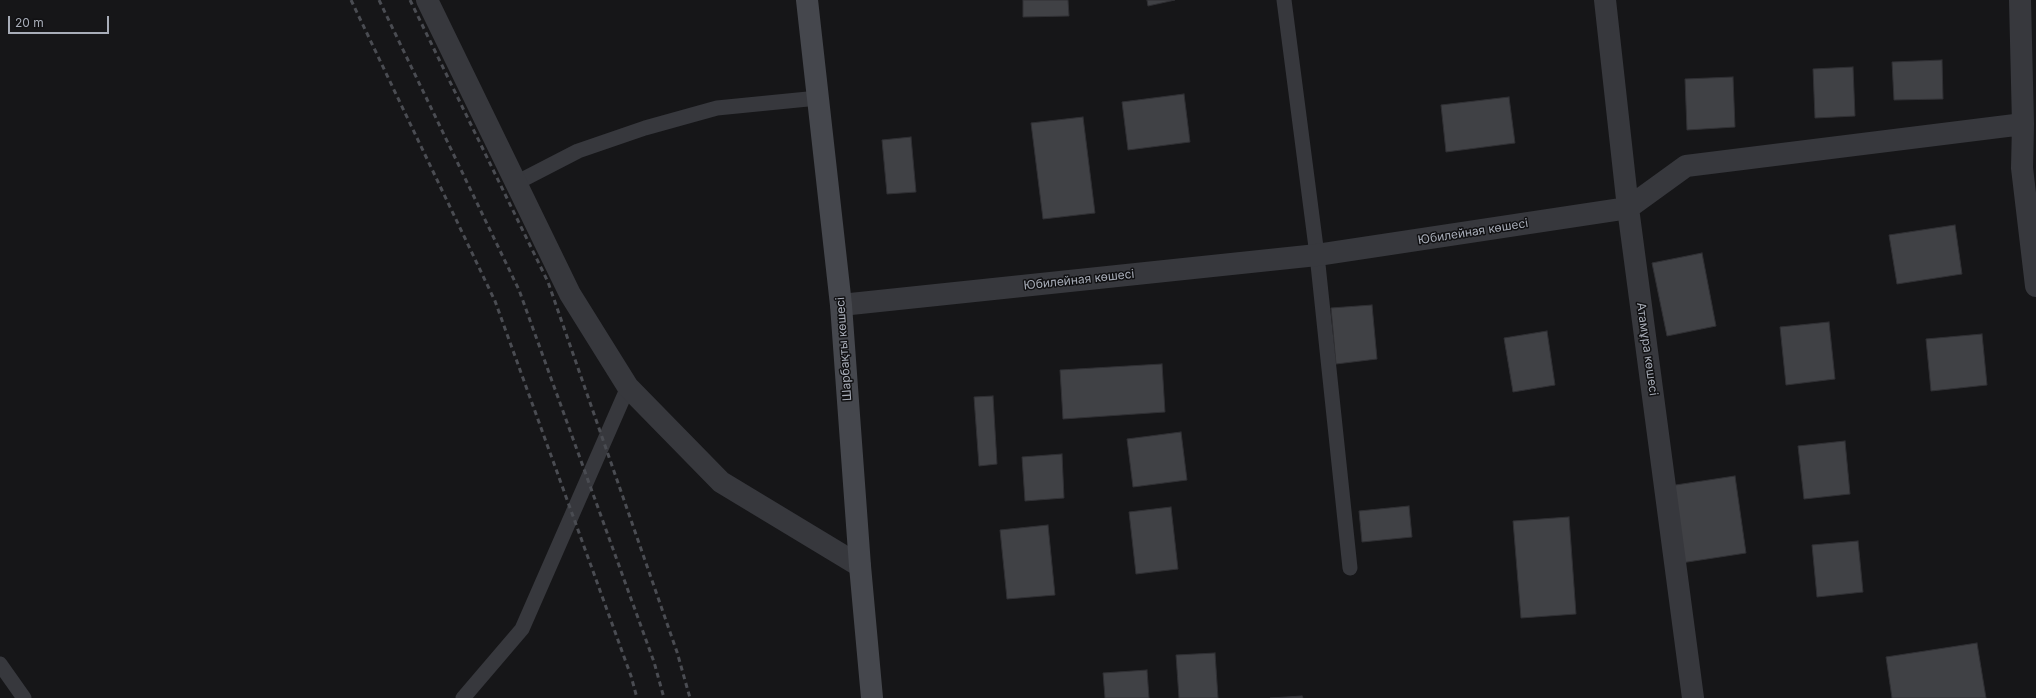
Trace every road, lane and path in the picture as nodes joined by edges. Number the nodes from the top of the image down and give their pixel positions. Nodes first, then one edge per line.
1 (427, 0) edge
2 (807, 0) edge
3 (1284, 0) edge
4 (1605, 0) edge
5 (2020, 0) edge
6 (818, 98) junction
7 (2023, 124) junction
8 (2029, 168) edge
9 (516, 183) junction
10 (1628, 208) junction
11 (1317, 255) junction
12 (2036, 286) edge
13 (841, 305) junction
14 (628, 386) junction
15 (860, 566) junction
16 (1350, 568) dead end
17 (0, 664) edge
18 (24, 698) edge
19 (463, 698) edge
20 (872, 698) edge
21 (1693, 698) edge

1 - 9 street
2 - 6 street, Шарбақты көшесі
3 - 11 lane
4 - 10 street, Атамұра көшесі
5 - 7 street
6 - 9 lane
6 - 13 street, Шарбақты көшесі
7 - 8 street
7 - 10 street
8 - 12 street
9 - 14 street
10 - 11 street, Юбилейная көшесі
10 - 21 street, Атамұра көшесі
11 - 13 street, Юбилейная көшесі
11 - 16 lane
13 - 15 street, Шарбақты көшесі
14 - 15 street
14 - 19 lane
15 - 20 street, Шарбақты көшесі
17 - 18 lane

